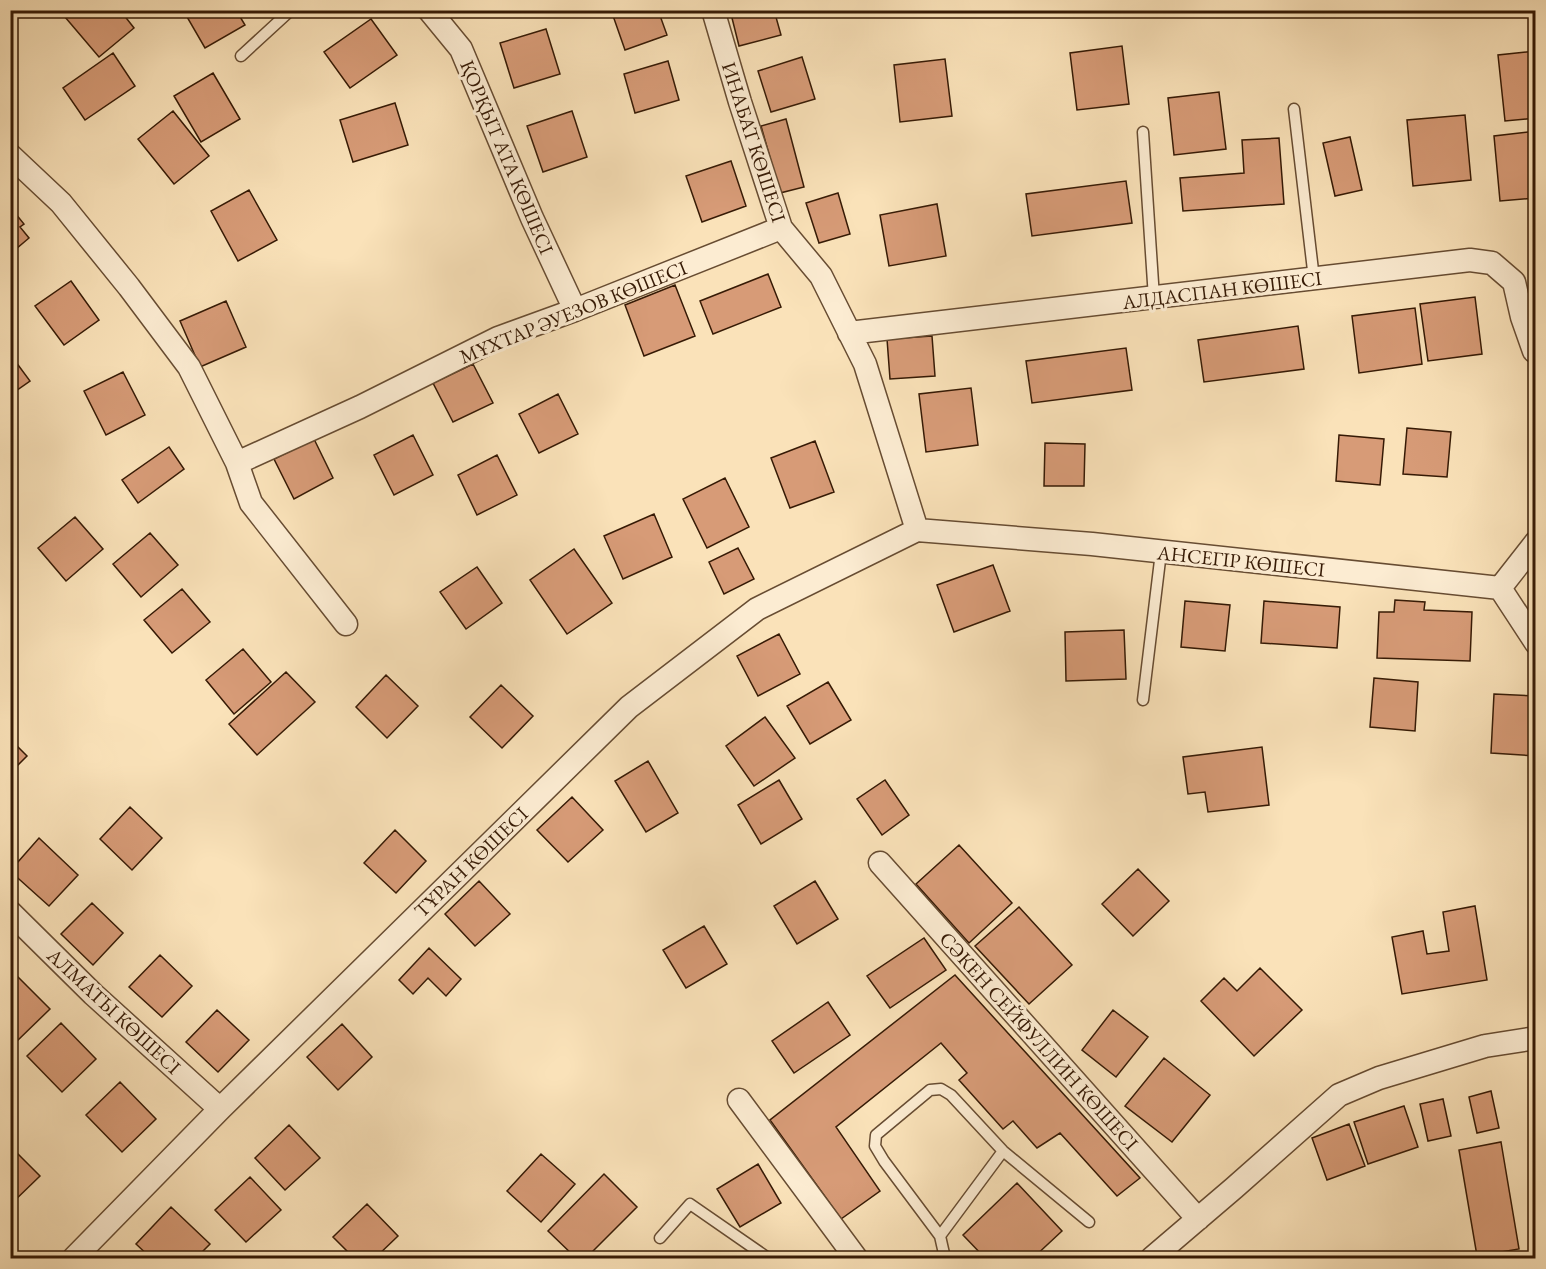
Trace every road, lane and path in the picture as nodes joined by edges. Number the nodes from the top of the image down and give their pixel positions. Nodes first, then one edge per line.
1 (291, 10) edge
2 (429, 10) edge
3 (713, 10) edge
4 (241, 56) dead end
5 (1294, 109) dead end
6 (1143, 132) dead end
7 (10, 155) edge
8 (780, 228) junction
9 (1314, 279) junction
10 (1154, 298) junction
11 (574, 310) junction
12 (849, 333) junction
13 (1536, 352) edge
14 (237, 463) junction
15 (918, 530) junction
16 (1536, 542) edge
17 (1161, 552) junction
18 (1500, 588) junction
19 (346, 624) dead end
20 (1536, 643) edge
21 (1143, 700) dead end
22 (880, 863) dead end
23 (10, 912) edge
24 (1536, 1038) edge
25 (739, 1100) dead end
26 (219, 1108) junction
27 (1003, 1151) junction
28 (1198, 1219) junction
29 (1089, 1222) dead end
30 (940, 1236) junction
31 (660, 1238) dead end
32 (74, 1258) edge
33 (768, 1258) edge
34 (856, 1258) edge
35 (945, 1258) edge
36 (1152, 1258) edge

1 - 4 lane
2 - 11 street, ҚОРҚЫТ АТА КӨШЕСІ
3 - 8 street, ИНАБАТ КӨШЕСІ
5 - 9 lane
6 - 10 lane
7 - 14 street
8 - 11 street, МҰХТАР ӘУЕЗОВ КӨШЕСІ
8 - 12 street, ИНАБАТ КӨШЕСІ
9 - 10 street, АЛДАСПАН КӨШЕСІ
9 - 13 street, АЛДАСПАН КӨШЕСІ
10 - 12 street, АЛДАСПАН КӨШЕСІ
11 - 14 street, МҰХТАР ӘУЕЗОВ КӨШЕСІ
12 - 15 street, ИНАБАТ КӨШЕСІ
14 - 19 street
15 - 17 street, АНСЕГІР КӨШЕСІ
15 - 26 street, ТҰРАН КӨШЕСІ
16 - 18 street
17 - 18 street, АНСЕГІР КӨШЕСІ
17 - 21 lane
18 - 20 street
22 - 28 street, СӘКЕН СЕЙФУЛЛИН КӨШЕСІ
23 - 26 street, АЛМАТЫ КӨШЕСІ
24 - 28 street
25 - 34 street
26 - 32 street, ТҰРАН КӨШЕСІ
27 - 29 lane
27 - 30 lane
27 - 30 lane
28 - 36 street
30 - 35 lane
31 - 33 lane

